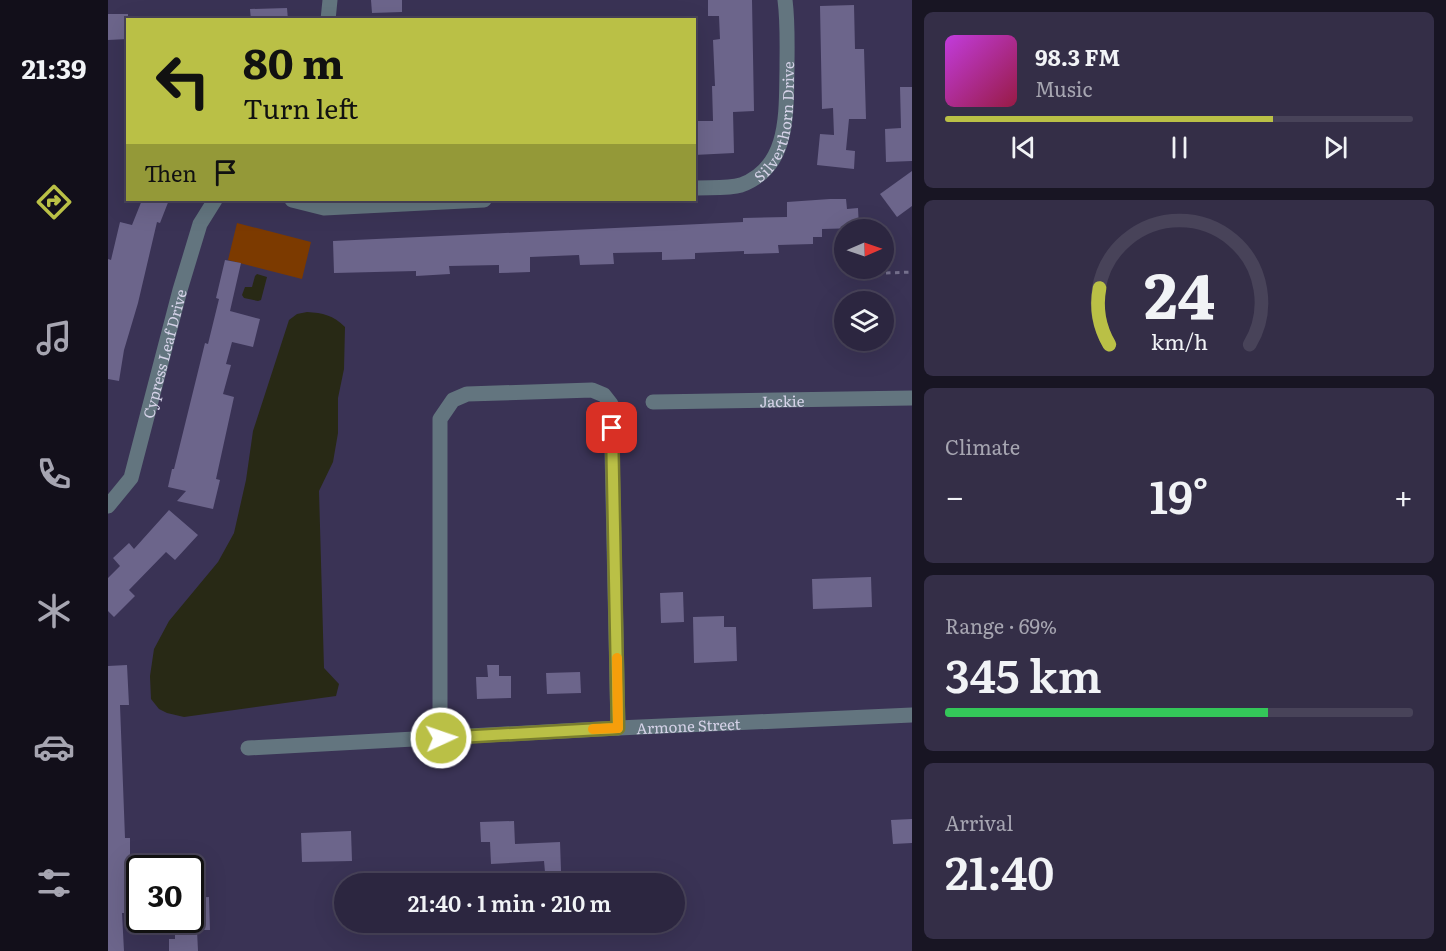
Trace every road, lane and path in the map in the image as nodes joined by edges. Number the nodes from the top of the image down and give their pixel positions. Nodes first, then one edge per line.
1 (330, 0) edge
2 (785, 0) edge
3 (328, 18) edge
4 (696, 188) edge
5 (214, 201) edge
6 (296, 201) edge
7 (464, 201) edge
8 (912, 272) edge
9 (894, 273) edge
10 (912, 398) edge
11 (653, 402) dead end
12 (108, 506) edge
13 (912, 715) edge
14 (618, 728) junction
15 (441, 738) junction
16 (248, 748) dead end

1 - 3 street
2 - 4 street, Silverthorn Drive
5 - 12 street, Cypress Leaf Drive
6 - 7 street
8 - 9 path
10 - 11 street, Jackie
13 - 14 street, Armone Street
14 - 15 street, Armone Street
14 - 15 street
15 - 16 street, Armone Street

